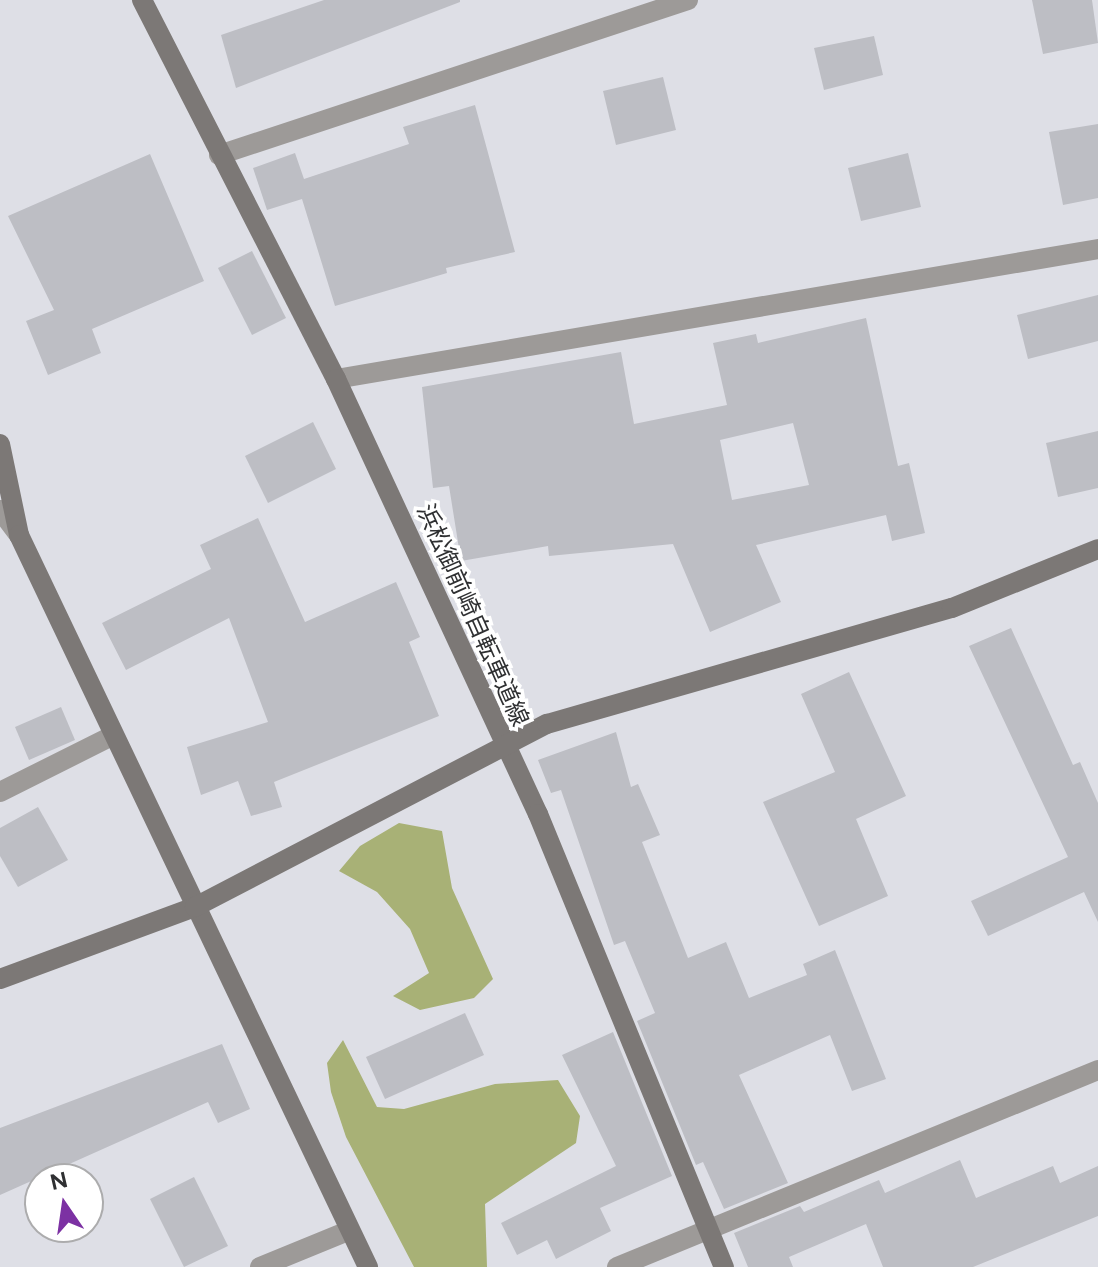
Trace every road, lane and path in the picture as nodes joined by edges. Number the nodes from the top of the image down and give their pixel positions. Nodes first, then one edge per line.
1 (142, 0) edge
2 (688, 0) edge
3 (219, 155) junction
4 (1098, 249) edge
5 (336, 379) junction
6 (0, 444) edge
7 (0, 510) edge
8 (19, 535) junction
9 (1098, 549) edge
10 (114, 735) junction
11 (503, 746) junction
12 (0, 792) edge
13 (195, 907) junction
14 (0, 979) edge
15 (1098, 1070) edge
16 (350, 1230) junction
17 (709, 1230) junction
18 (260, 1267) edge
19 (368, 1267) edge
20 (617, 1267) edge
21 (724, 1267) edge

1 - 3 street, 浜松御前崎自転車道線
2 - 3 street
3 - 5 street, 浜松御前崎自転車道線
4 - 5 street
5 - 11 street, 浜松御前崎自転車道線
6 - 8 street
7 - 8 street
8 - 10 street
9 - 11 street
10 - 12 street
10 - 13 street
11 - 13 street
11 - 17 street, 浜松御前崎自転車道線
13 - 14 street
13 - 16 street
15 - 17 street
16 - 18 street
16 - 19 street
17 - 20 street
17 - 21 street, 浜松御前崎自転車道線

